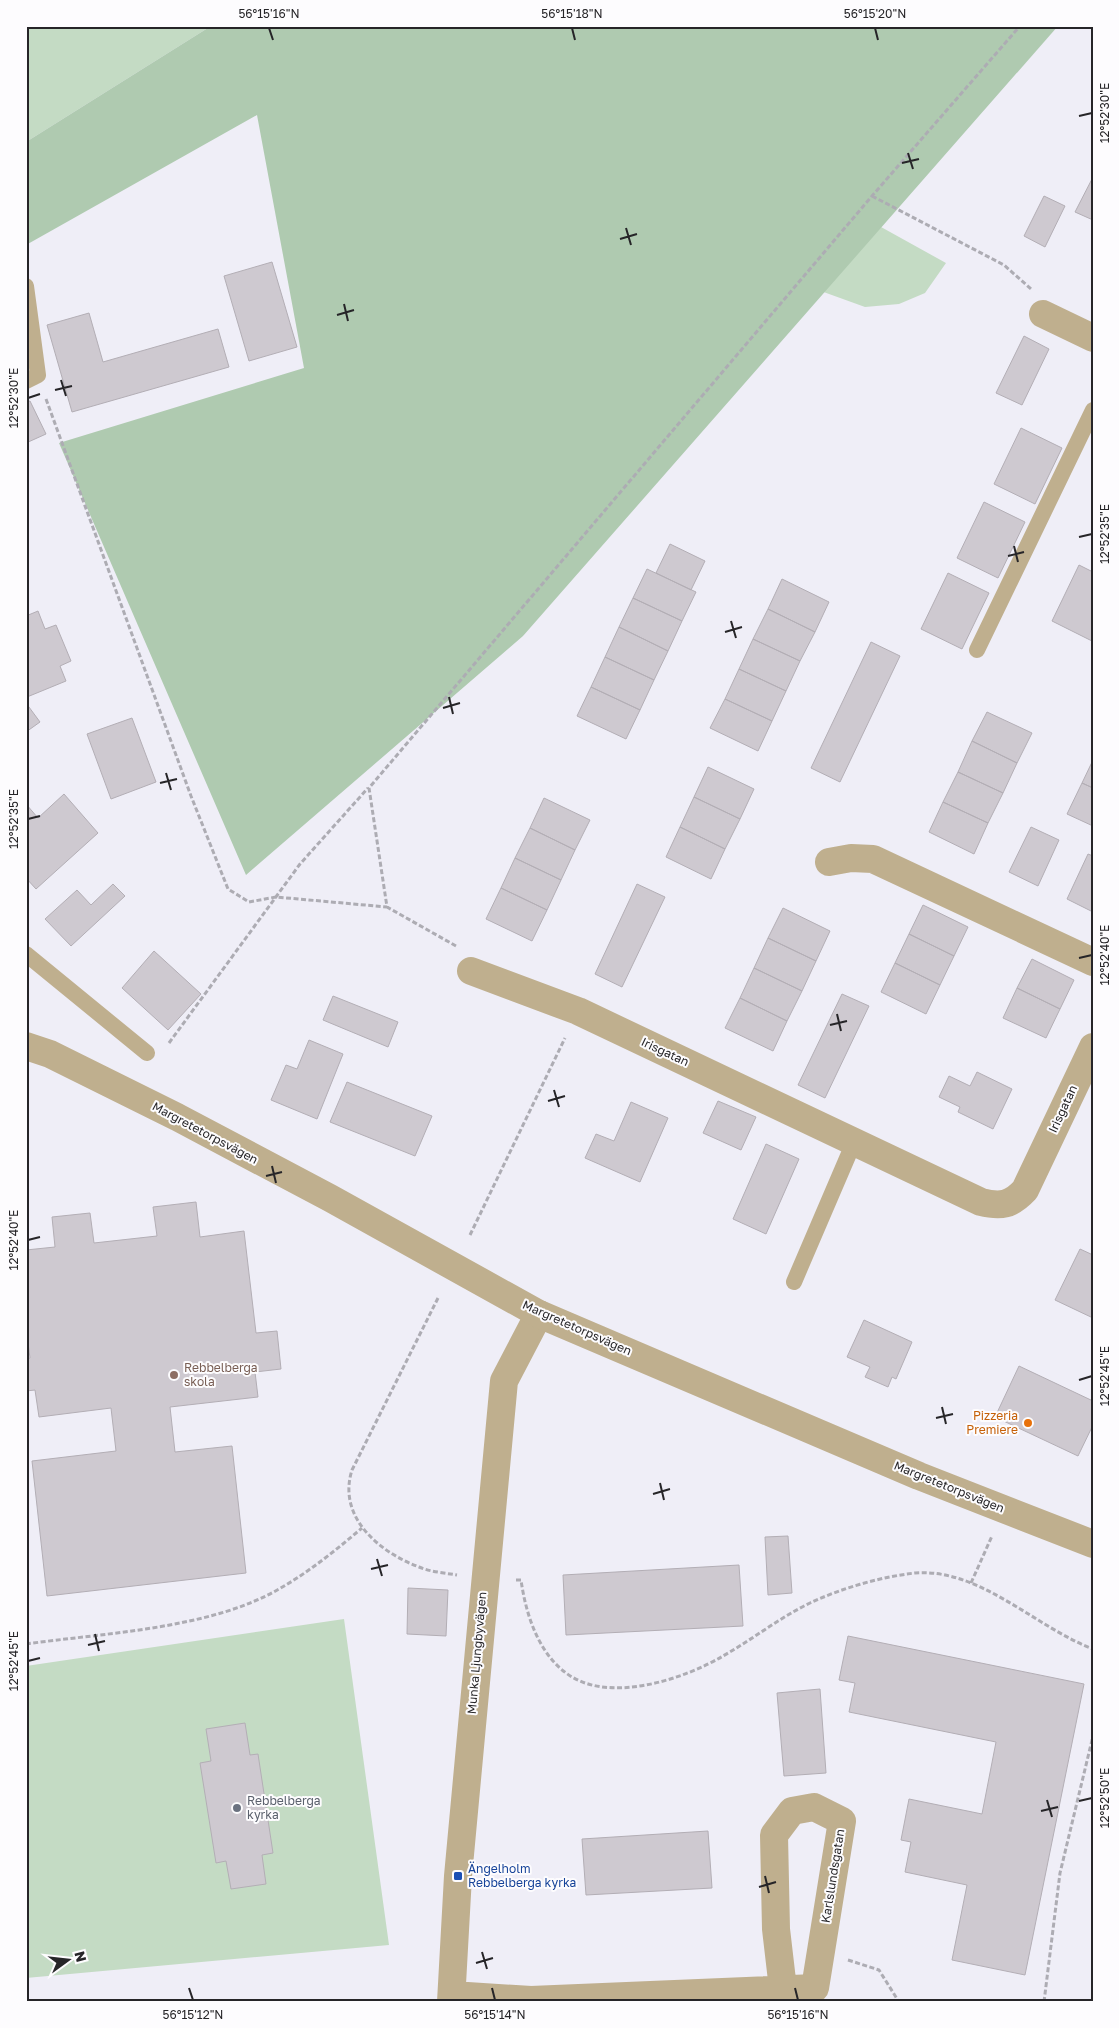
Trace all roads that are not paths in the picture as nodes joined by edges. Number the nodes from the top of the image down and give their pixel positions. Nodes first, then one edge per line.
1 (26, 286) edge
2 (1044, 314) road end
3 (1091, 334) edge
4 (32, 378) edge
5 (1093, 410) edge
6 (977, 650) dead end
7 (829, 862) dead end
8 (26, 954) edge
9 (1093, 962) edge
10 (471, 971) road end
11 (26, 1046) edge
12 (1093, 1047) edge
13 (147, 1053) road end
14 (854, 1142) junction
15 (794, 1282) dead end
16 (539, 1314) junction
17 (1093, 1544) edge
18 (783, 1989) junction
19 (451, 1998) edge

1 - 4 lane
2 - 3 street
5 - 6 lane
7 - 9 street
8 - 13 lane
10 - 14 street, Irisgatan
11 - 16 street, Margretetorpsvägen
12 - 14 street, Irisgatan
14 - 15 lane
16 - 17 street, Margretetorpsvägen
16 - 19 street, Munka Ljungbyvägen
18 - 18 street, Karlslundsgatan
18 - 19 street, Karlslundsgatan

